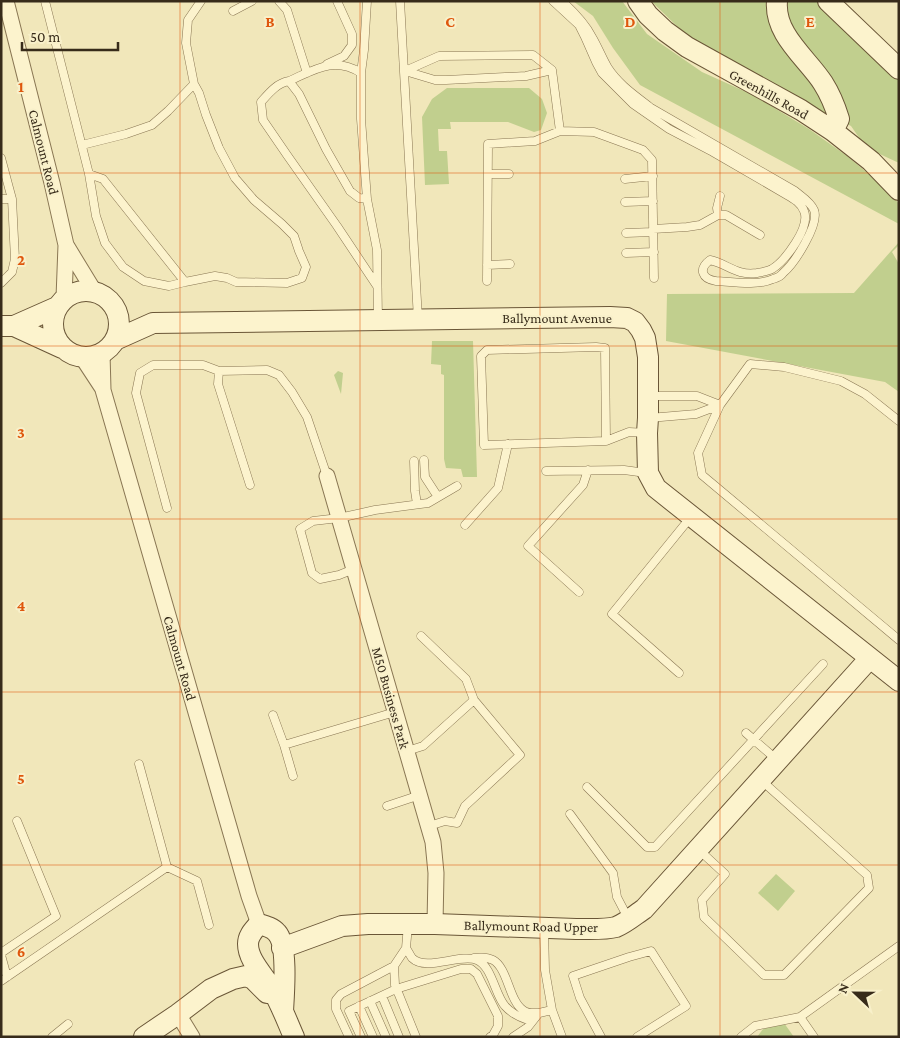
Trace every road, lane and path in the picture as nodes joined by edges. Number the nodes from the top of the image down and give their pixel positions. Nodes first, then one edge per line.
1 (6, 1) edge
2 (45, 1) edge
3 (201, 1) edge
4 (252, 1) edge
5 (279, 1) edge
6 (337, 1) edge
7 (367, 1) edge
8 (402, 1) edge
9 (553, 1) edge
10 (562, 1) edge
11 (638, 1) edge
12 (777, 1) edge
13 (828, 1) edge
14 (233, 10) dead end
15 (325, 65) junction
16 (899, 69) edge
17 (552, 70) junction
18 (404, 72) junction
19 (307, 73) junction
20 (361, 73) junction
21 (289, 81) junction
22 (194, 84) junction
23 (560, 131) junction
24 (833, 131) junction
25 (82, 145) junction
26 (1, 158) edge
27 (89, 174) junction
28 (488, 174) junction
29 (509, 174) dead end
30 (653, 176) junction
31 (625, 180) dead end
32 (899, 190) edge
33 (720, 196) dead end
34 (12, 198) junction
35 (1, 199) edge
36 (367, 199) junction
37 (653, 201) junction
38 (625, 202) dead end
39 (718, 215) junction
40 (653, 230) junction
41 (626, 233) dead end
42 (760, 235) dead end
43 (66, 245) junction
44 (654, 252) junction
45 (626, 253) dead end
46 (510, 264) dead end
47 (487, 265) junction
48 (654, 278) dead end
49 (487, 281) dead end
50 (185, 282) junction
51 (1, 283) edge
52 (377, 286) junction
53 (94, 291) junction
54 (111, 302) junction
55 (60, 303) junction
56 (418, 319) junction
57 (378, 320) junction
58 (153, 323) junction
59 (8, 326) edge
60 (109, 347) junction
61 (62, 348) junction
62 (82, 357) junction
63 (219, 371) junction
64 (104, 390) junction
65 (648, 396) junction
66 (720, 405) junction
67 (899, 421) edge
68 (647, 425) junction
69 (606, 441) junction
70 (508, 444) junction
71 (424, 460) dead end
72 (414, 461) dead end
73 (546, 470) dead end
74 (588, 470) junction
75 (648, 474) junction
76 (327, 476) joint
77 (250, 485) dead end
78 (457, 486) dead end
79 (438, 497) junction
80 (417, 504) junction
81 (168, 508) dead end
82 (692, 516) junction
83 (339, 518) junction
84 (465, 525) dead end
85 (354, 569) junction
86 (579, 592) dead end
87 (421, 636) dead end
88 (899, 640) edge
89 (870, 658) junction
90 (824, 664) dead end
91 (679, 673) dead end
92 (899, 681) edge
93 (474, 700) junction
94 (395, 712) junction
95 (273, 715) dead end
96 (746, 733) dead end
97 (754, 740) junction
98 (284, 745) junction
99 (407, 751) junction
100 (778, 761) junction
101 (138, 764) dead end
102 (293, 776) dead end
103 (760, 780) junction
104 (587, 786) dead end
105 (420, 796) junction
106 (387, 806) dead end
107 (570, 814) dead end
108 (17, 821) dead end
109 (429, 826) junction
110 (697, 849) junction
111 (167, 867) junction
112 (629, 920) junction
113 (408, 923) junction
114 (260, 924) junction
115 (435, 924) junction
116 (209, 925) dead end
117 (544, 928) junction
118 (899, 946) edge
119 (248, 948) junction
120 (282, 948) junction
121 (406, 948) junction
122 (1, 954) edge
123 (471, 958) junction
124 (394, 966) junction
125 (4, 979) edge
126 (211, 989) junction
127 (396, 989) junction
128 (382, 996) junction
129 (370, 1001) junction
130 (360, 1006) junction
131 (350, 1010) junction
132 (552, 1010) junction
133 (283, 1011) junction
134 (538, 1013) junction
135 (178, 1014) junction
136 (339, 1016) junction
137 (800, 1017) junction
138 (68, 1024) dead end
139 (52, 1037) edge
140 (144, 1037) edge
141 (192, 1037) edge
142 (294, 1037) edge
143 (349, 1037) edge
144 (361, 1037) edge
145 (373, 1037) edge
146 (386, 1037) edge
147 (399, 1037) edge
148 (416, 1037) edge
149 (490, 1037) edge
150 (513, 1037) edge
151 (562, 1037) edge
152 (601, 1037) edge
153 (636, 1037) edge
154 (741, 1037) edge
155 (814, 1037) edge

1 - 43 street, Calmount Road
2 - 25 lane
3 - 22 lane
4 - 14 lane
5 - 19 lane
6 - 15 lane
7 - 20 lane
8 - 18 lane
9 - 10 lane
11 - 24 street, Greenhills Road
12 - 24 street
13 - 16 street
15 - 19 lane
15 - 20 lane
17 - 18 lane
17 - 18 lane
17 - 23 lane
18 - 56 lane
19 - 21 lane
20 - 36 lane
21 - 36 lane
21 - 52 lane
22 - 25 lane
22 - 50 lane
23 - 28 lane
23 - 30 lane
24 - 32 street, Greenhills Road
25 - 27 lane
26 - 34 lane
27 - 50 lane
27 - 50 lane
28 - 29 lane
28 - 47 lane
30 - 31 lane
30 - 37 lane
33 - 39 lane
34 - 35 lane
34 - 51 lane
36 - 52 lane
37 - 38 lane
37 - 40 lane
39 - 40 lane
39 - 42 lane
40 - 41 lane
40 - 44 lane
43 - 53 street, Calmount Road
43 - 55 street, Calmount Road
44 - 45 lane
44 - 48 lane
46 - 47 lane
47 - 49 lane
52 - 57 lane
53 - 54 street
53 - 55 street
54 - 58 street, Ballymount Avenue
54 - 60 street
55 - 59 street
55 - 61 street
56 - 57 street, Ballymount Avenue
56 - 65 street, Ballymount Avenue
57 - 58 street, Ballymount Avenue
58 - 60 street, Ballymount Avenue
59 - 61 street
60 - 62 street
60 - 64 street, Calmount Road
61 - 62 street
62 - 64 street, Calmount Road
63 - 76 lane
63 - 77 lane
63 - 81 lane
64 - 114 street, Calmount Road
65 - 66 lane
65 - 68 street, Ballymount Avenue
66 - 67 lane
66 - 68 lane
66 - 88 lane
68 - 69 lane
68 - 75 street, Ballymount Avenue
69 - 70 lane
69 - 70 lane
70 - 84 lane
71 - 79 lane
72 - 80 lane
73 - 74 lane
74 - 75 lane
74 - 86 lane
75 - 82 street
76 - 83 street, M50 Business Park
78 - 79 lane
79 - 80 lane
80 - 83 lane
82 - 89 street
82 - 91 lane
83 - 85 street, M50 Business Park
83 - 85 lane
85 - 94 street, M50 Business Park
87 - 93 lane
89 - 92 street
89 - 100 street, Ballymount Road Upper
90 - 97 lane
93 - 99 lane
93 - 109 lane
94 - 98 lane
94 - 99 street, M50 Business Park
95 - 98 lane
96 - 97 lane
97 - 100 lane
97 - 104 lane
98 - 102 lane
99 - 105 street, M50 Business Park
100 - 103 street, Ballymount Road Upper
101 - 111 lane
103 - 110 street, Ballymount Road Upper
103 - 110 lane
105 - 106 lane
105 - 109 street, M50 Business Park
107 - 112 lane
108 - 122 lane
109 - 115 street, M50 Business Park
110 - 112 street, Ballymount Road Upper
111 - 116 lane
111 - 125 lane
112 - 117 street, Ballymount Road Upper
113 - 115 street, Ballymount Road Upper
113 - 120 street, Ballymount Road Upper
113 - 121 lane
114 - 119 street
114 - 120 street
115 - 117 street, Ballymount Road Upper
117 - 132 lane
118 - 137 lane
119 - 126 street
119 - 133 street
120 - 133 street
121 - 123 lane
121 - 124 lane
122 - 125 lane
123 - 134 lane
123 - 134 lane
124 - 127 lane
124 - 136 lane
126 - 133 street
126 - 135 street
127 - 128 lane
127 - 148 lane
127 - 149 lane
128 - 129 lane
128 - 147 lane
129 - 130 lane
129 - 146 lane
130 - 131 lane
130 - 145 lane
131 - 136 lane
131 - 144 lane
132 - 134 lane
132 - 151 lane
133 - 142 street
134 - 150 lane
135 - 140 street
135 - 141 street
136 - 143 lane
137 - 154 lane
137 - 155 lane
138 - 139 lane
152 - 153 lane

